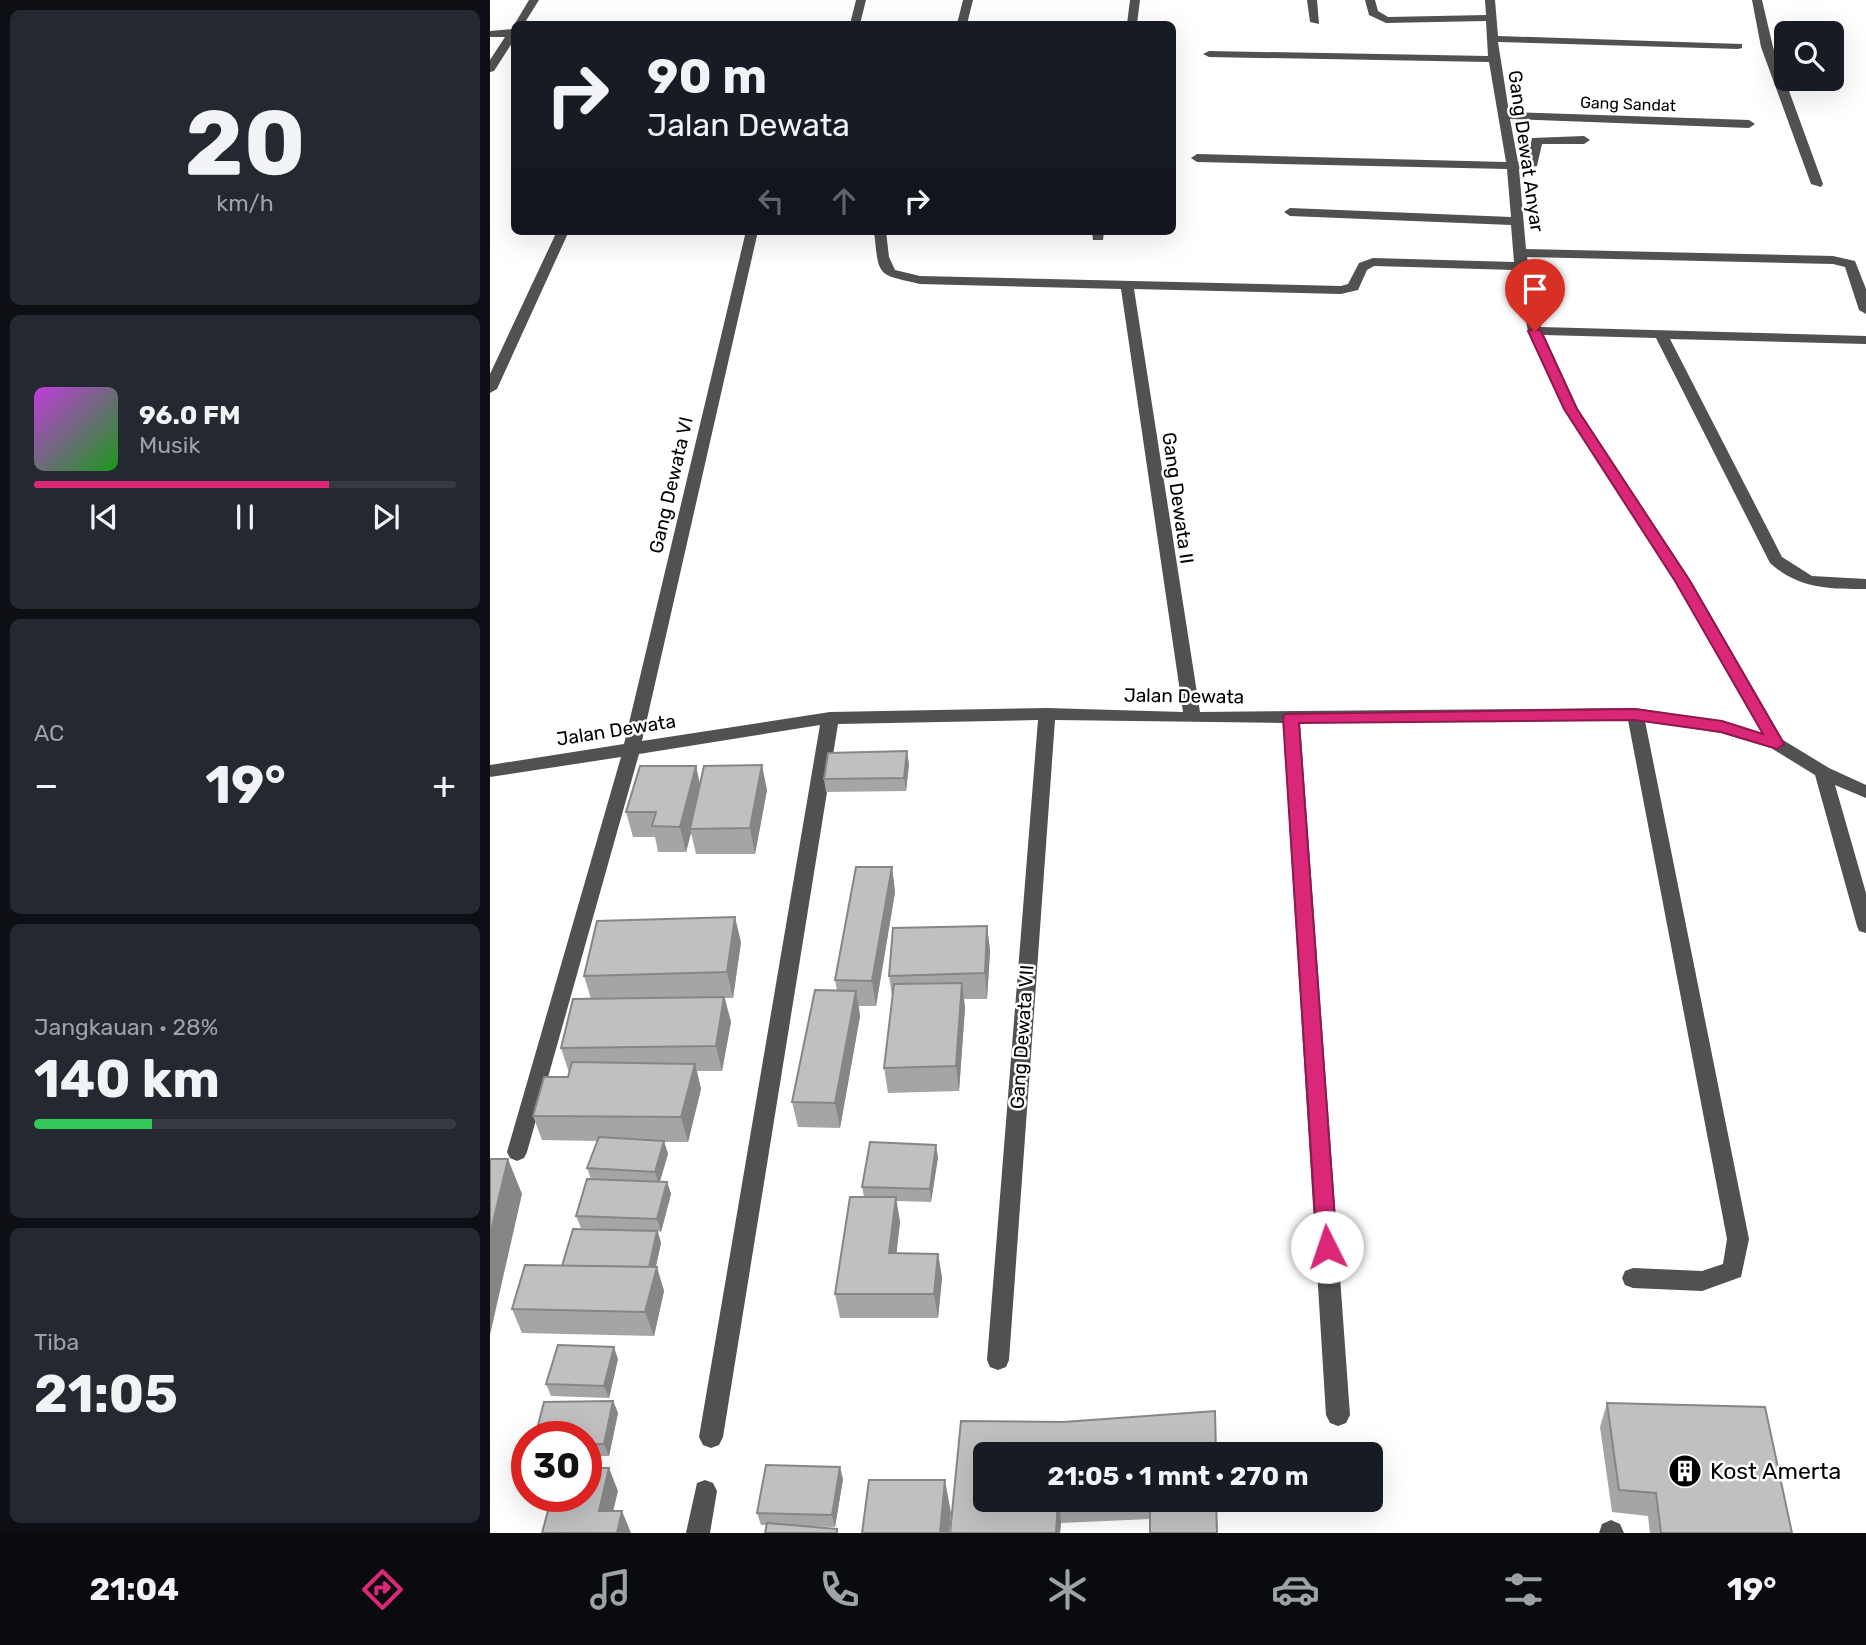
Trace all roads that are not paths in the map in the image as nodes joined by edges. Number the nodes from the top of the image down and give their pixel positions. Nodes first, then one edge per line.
1 (534, 0) edge
2 (861, 0) edge
3 (968, 0) edge
4 (1135, 0) edge
5 (1312, 0) edge
6 (1370, 0) edge
7 (1490, 0) edge
8 (1757, 0) edge
9 (1492, 18) junction
10 (521, 21) edge
11 (856, 21) edge
12 (963, 21) edge
13 (1132, 21) edge
14 (1315, 22) dead end
15 (511, 31) edge
16 (490, 34) edge
17 (511, 38) edge
18 (1492, 39) junction
19 (1738, 46) dead end
20 (1209, 54) dead end
21 (1494, 59) junction
22 (490, 69) edge
23 (1505, 115) junction
24 (1749, 124) dead end
25 (1584, 141) dead end
26 (1197, 158) dead end
27 (1513, 166) junction
28 (1817, 184) dead end
29 (1290, 212) dead end
30 (1516, 220) junction
31 (561, 235) edge
32 (751, 235) edge
33 (880, 235) edge
34 (1521, 260) junction
35 (1127, 285) junction
36 (1866, 310) edge
37 (1535, 331) junction
38 (1661, 334) junction
39 (1866, 340) edge
40 (490, 389) edge
41 (1866, 584) edge
42 (1047, 714) junction
43 (1635, 714) junction
44 (830, 718) junction
45 (1192, 718) junction
46 (1291, 718) junction
47 (1777, 744) junction
48 (630, 749) junction
49 (490, 771) edge
50 (1823, 772) junction
51 (1866, 792) edge
52 (1866, 926) edge
53 (517, 1152) dead end
54 (1633, 1278) dead end
55 (998, 1360) dead end
56 (1338, 1415) dead end
57 (711, 1437) dead end
58 (705, 1491) dead end
59 (698, 1533) edge

1 - 10 street
2 - 11 street
3 - 12 street
4 - 13 street
5 - 14 street
6 - 9 street
7 - 9 street, Gang Dewat Anyar
8 - 28 street
9 - 18 street, Gang Dewat Anyar
15 - 16 street
17 - 22 street
18 - 19 street
18 - 21 street, Gang Dewat Anyar
20 - 21 street
21 - 23 street, Gang Dewat Anyar
23 - 24 street, Gang Sandat
23 - 27 street, Gang Dewat Anyar
25 - 27 street
26 - 27 street
27 - 30 street, Gang Dewat Anyar
29 - 30 street
30 - 34 street, Gang Dewat Anyar
31 - 40 street
32 - 48 street, Gang Dewata VI
33 - 35 street
34 - 35 street
34 - 36 street
34 - 37 street, Gang Dewat Anyar
35 - 45 street, Gang Dewata II
37 - 38 street
37 - 47 street, Gang Dewat Anyar
38 - 39 street
38 - 41 street
42 - 44 street, Jalan Dewata
42 - 45 street, Jalan Dewata
42 - 55 street, Gang Dewata VII
43 - 46 street, Jalan Dewata
43 - 47 street, Jalan Dewata
43 - 54 street
44 - 48 street, Jalan Dewata
44 - 57 street
45 - 46 street, Jalan Dewata
46 - 56 street
47 - 50 street, Jalan Dewata
48 - 49 street, Jalan Dewata
48 - 53 street, Gang Dewata VI
50 - 51 street, Jalan Dewata
50 - 52 street
58 - 59 street

